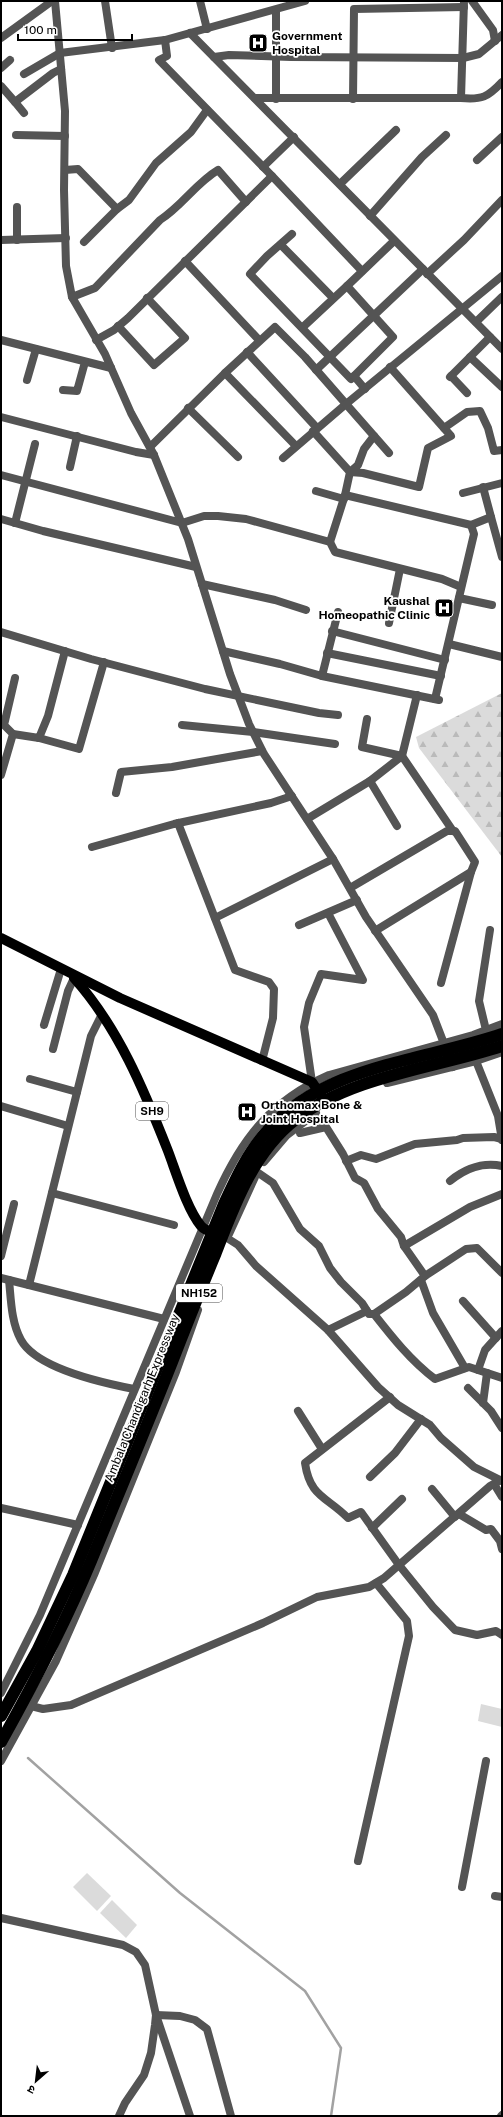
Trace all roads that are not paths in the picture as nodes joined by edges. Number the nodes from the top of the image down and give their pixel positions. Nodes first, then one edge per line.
1 (52, 1) edge
2 (55, 1) edge
3 (105, 1) edge
4 (200, 1) edge
5 (304, 1) edge
6 (472, 1) edge
7 (464, 4) edge
8 (276, 10) junction
9 (207, 29) junction
10 (190, 33) junction
11 (502, 35) edge
12 (1, 38) edge
13 (165, 40) junction
14 (495, 41) junction
15 (112, 48) junction
16 (60, 53) junction
17 (274, 56) junction
18 (355, 56) junction
19 (214, 57) junction
20 (463, 58) junction
21 (10, 60) dead end
22 (1, 68) edge
23 (61, 69) junction
24 (24, 74) dead end
25 (502, 82) edge
26 (1, 86) edge
27 (255, 98) junction
28 (461, 98) junction
29 (276, 99) junction
30 (353, 99) junction
31 (16, 102) junction
32 (207, 110) junction
33 (24, 113) dead end
34 (396, 130) dead end
35 (16, 134) dead end
36 (446, 135) dead end
37 (65, 136) junction
38 (294, 137) junction
39 (502, 137) edge
40 (477, 160) dead end
41 (263, 167) junction
42 (65, 170) junction
43 (272, 176) junction
44 (340, 184) junction
45 (502, 200) edge
46 (246, 202) junction
47 (17, 207) dead end
48 (117, 209) junction
49 (370, 216) junction
50 (292, 234) dead end
51 (66, 238) junction
52 (1, 240) edge
53 (17, 240) junction
54 (394, 240) junction
55 (84, 242) dead end
56 (281, 245) junction
57 (185, 261) junction
58 (362, 271) junction
59 (425, 272) junction
60 (502, 276) edge
61 (347, 286) junction
62 (72, 297) junction
63 (502, 297) edge
64 (147, 298) junction
65 (333, 298) junction
66 (463, 308) junction
67 (373, 316) junction
68 (476, 322) junction
69 (118, 326) junction
70 (303, 327) junction
71 (490, 337) junction
72 (1, 340) edge
73 (96, 340) junction
74 (259, 340) junction
75 (36, 349) junction
76 (502, 349) edge
77 (247, 352) junction
78 (329, 357) junction
79 (470, 357) junction
80 (85, 362) junction
81 (390, 367) junction
82 (111, 368) junction
83 (316, 370) junction
84 (225, 373) junction
85 (354, 376) junction
86 (27, 380) dead end
87 (502, 387) edge
88 (365, 388) junction
89 (63, 390) dead end
90 (467, 393) dead end
91 (346, 404) junction
92 (188, 408) junction
93 (1, 417) edge
94 (444, 428) junction
95 (315, 430) junction
96 (78, 436) junction
97 (374, 436) junction
98 (35, 444) dead end
99 (296, 446) junction
100 (150, 447) junction
101 (502, 450) edge
102 (389, 452) dead end
103 (154, 455) junction
104 (238, 457) dead end
105 (283, 458) dead end
106 (70, 467) dead end
107 (350, 472) junction
108 (1, 475) edge
109 (26, 482) junction
110 (502, 483) edge
111 (483, 488) junction
112 (316, 491) dead end
113 (463, 493) dead end
114 (344, 497) junction
115 (491, 517) junction
116 (1, 519) edge
117 (15, 523) junction
118 (182, 523) junction
119 (471, 525) junction
120 (498, 527) edge
121 (330, 542) junction
122 (502, 557) edge
123 (196, 567) junction
124 (400, 569) junction
125 (202, 584) junction
126 (461, 587) junction
127 (459, 598) junction
128 (492, 605) dead end
129 (306, 610) dead end
130 (338, 612) dead end
131 (389, 624) dead end
132 (332, 631) junction
133 (1, 632) edge
134 (449, 644) junction
135 (65, 651) junction
136 (223, 651) junction
137 (327, 653) junction
138 (502, 657) edge
139 (445, 660) junction
140 (104, 662) junction
141 (322, 676) junction
142 (441, 676) junction
143 (15, 678) dead end
144 (417, 695) junction
145 (239, 696) junction
146 (338, 715) dead end
147 (367, 720) dead end
148 (182, 725) dead end
149 (7, 730) edge
150 (253, 732) junction
151 (39, 738) junction
152 (335, 744) dead end
153 (262, 751) junction
154 (402, 756) junction
155 (1, 775) edge
156 (370, 780) junction
157 (116, 792) dead end
158 (292, 796) junction
159 (307, 819) junction
160 (178, 823) junction
161 (397, 826) dead end
162 (452, 831) junction
163 (92, 847) dead end
164 (333, 859) junction
165 (472, 872) junction
166 (350, 888) junction
167 (357, 900) junction
168 (328, 913) junction
169 (215, 918) junction
170 (299, 925) dead end
171 (375, 930) junction
172 (490, 930) dead end
173 (1, 938) edge
174 (61, 969) junction
175 (72, 976) junction
176 (441, 983) dead end
177 (102, 1014) junction
178 (502, 1024) edge
179 (44, 1025) dead end
180 (486, 1030) junction
181 (502, 1034) edge
182 (445, 1042) junction
183 (502, 1046) edge
184 (53, 1049) dead end
185 (502, 1052) edge
186 (262, 1061) junction
187 (476, 1061) junction
188 (453, 1067) junction
189 (30, 1079) dead end
190 (312, 1082) junction
191 (77, 1092) junction
192 (328, 1105) junction
193 (1, 1106) edge
194 (68, 1126) junction
195 (300, 1133) dead end
196 (502, 1140) edge
197 (346, 1161) junction
198 (502, 1166) edge
199 (257, 1172) junction
200 (450, 1181) dead end
201 (52, 1193) junction
202 (502, 1194) edge
203 (14, 1204) dead end
204 (174, 1225) dead end
205 (202, 1227) junction
206 (227, 1238) junction
207 (404, 1246) junction
208 (1, 1256) edge
209 (502, 1273) edge
210 (423, 1278) junction
211 (5, 1279) edge
212 (29, 1285) junction
213 (176, 1290) junction
214 (201, 1301) junction
215 (463, 1301) dead end
216 (370, 1313) junction
217 (164, 1319) junction
218 (328, 1330) junction
219 (502, 1331) edge
220 (496, 1338) junction
221 (465, 1368) junction
222 (478, 1370) junction
223 (487, 1373) junction
224 (502, 1378) edge
225 (468, 1388) dead end
226 (134, 1389) junction
227 (390, 1397) junction
228 (483, 1402) junction
229 (298, 1411) dead end
230 (421, 1419) junction
231 (502, 1428) edge
232 (322, 1449) junction
233 (370, 1477) dead end
234 (499, 1482) edge
235 (432, 1489) dead end
236 (502, 1497) edge
237 (402, 1499) dead end
238 (1, 1508) edge
239 (457, 1515) junction
240 (78, 1525) junction
241 (372, 1528) junction
242 (502, 1549) edge
243 (399, 1565) junction
244 (376, 1583) junction
245 (502, 1635) edge
246 (8, 1689) edge
247 (27, 1705) junction
248 (1, 1716) edge
249 (1, 1742) edge
250 (1, 1761) edge
251 (486, 1761) dead end
252 (358, 1861) dead end
253 (462, 1887) dead end
254 (1, 1918) edge
255 (156, 2015) junction
256 (119, 2116) edge
257 (190, 2116) edge
258 (232, 2116) edge

1 - 12 street
2 - 16 street
3 - 15 street
4 - 9 street
5 - 8 street
6 - 14 street
7 - 18 street
7 - 20 street
8 - 9 street
8 - 17 street
9 - 10 street
10 - 13 street
10 - 19 street
11 - 14 street
13 - 15 street
13 - 32 street
14 - 20 street
15 - 16 street
16 - 23 street
16 - 24 street
17 - 18 street
17 - 19 street
17 - 29 street
18 - 20 street
18 - 30 street
19 - 27 street
20 - 28 street
21 - 22 street
23 - 31 street
23 - 37 street
25 - 28 street
26 - 31 street
27 - 29 street
27 - 38 street
28 - 30 street
29 - 30 street
31 - 33 street
32 - 41 street
32 - 48 street
34 - 44 street
35 - 37 street
36 - 49 street
37 - 42 street
38 - 41 street
38 - 44 street
39 - 40 street
41 - 43 street
42 - 48 street
42 - 51 street
43 - 46 street
43 - 58 street
44 - 49 street
45 - 59 street
46 - 57 street
46 - 62 street
47 - 53 street
48 - 55 street
49 - 54 street
50 - 56 street
51 - 53 street
51 - 62 street
52 - 53 street
54 - 58 street
54 - 59 street
56 - 65 street
56 - 70 street
57 - 64 street
57 - 74 street
58 - 61 street
59 - 66 street
59 - 67 street
60 - 66 street
61 - 65 street
61 - 67 street
62 - 73 street
63 - 68 street
64 - 69 street
64 - 69 street
65 - 70 street
66 - 68 street
66 - 81 street
67 - 78 street
67 - 85 street
68 - 71 street
69 - 73 street
70 - 78 street
71 - 76 street
71 - 79 street
72 - 75 street
73 - 82 street
74 - 77 street
74 - 83 street
75 - 80 street
75 - 86 street
77 - 84 street
77 - 95 street
78 - 83 street
78 - 85 street
79 - 87 street
79 - 90 street
80 - 82 street
80 - 89 street
81 - 88 street
81 - 94 street
82 - 100 street
83 - 91 street
84 - 92 street
84 - 99 street
85 - 88 street
88 - 91 street
91 - 95 street
91 - 97 street
92 - 100 street
92 - 104 street
93 - 96 street
94 - 101 street
94 - 107 street
95 - 99 street
95 - 107 street
96 - 103 street
96 - 106 street
97 - 102 street
97 - 107 street
98 - 109 street
99 - 105 street
100 - 103 street
103 - 118 street
107 - 114 street
108 - 109 street
109 - 117 street
109 - 118 street
110 - 111 street
111 - 113 street
111 - 115 street
112 - 114 street
114 - 119 street
114 - 121 street
115 - 119 street
115 - 120 street
116 - 117 street
117 - 123 street
118 - 121 street
118 - 123 street
119 - 126 street
120 - 122 street
121 - 124 street
123 - 125 street
124 - 126 street
124 - 131 street
125 - 129 street
125 - 136 street
126 - 127 street
127 - 128 street
127 - 134 street
130 - 132 street
132 - 137 street
132 - 139 street
133 - 135 street
134 - 138 street
134 - 139 street
135 - 140 street
135 - 151 street
136 - 141 street
136 - 145 street
137 - 141 street
137 - 142 street
139 - 142 street
140 - 145 street
140 - 151 street
141 - 144 street
142 - 144 street
143 - 149 street
144 - 154 street
145 - 146 street
145 - 150 street
147 - 154 street
148 - 150 street
149 - 151 street
149 - 155 street
150 - 152 street
150 - 153 street
153 - 157 street
153 - 158 street
154 - 156 street
154 - 162 street
156 - 159 street
156 - 161 street
158 - 159 street
158 - 160 street
159 - 164 street
160 - 163 street
160 - 169 street
162 - 165 street
162 - 166 street
164 - 166 street
164 - 169 street
165 - 171 street
165 - 176 street
166 - 167 street
167 - 168 street
167 - 171 street
168 - 170 street
168 - 190 street
169 - 186 street
171 - 182 street
172 - 180 street
173 - 174 main road, SH9
174 - 175 main road, SH9
174 - 179 street
175 - 177 main road, SH9
175 - 184 street
175 - 186 main road, SH9
177 - 191 street
177 - 205 main road, SH9
178 - 180 street
180 - 182 street
181 - 246 highway, Ambala Chandigarh Expressway / NH152
182 - 188 street
182 - 190 street
183 - 247 highway, Ambala Chandigarh Expressway / NH152
185 - 187 street
186 - 190 main road, SH9
187 - 188 street
187 - 196 street
188 - 192 street
189 - 191 street
190 - 192 main road
190 - 205 street
191 - 194 street
192 - 199 street
193 - 194 street
194 - 201 street
195 - 197 street
196 - 197 street
197 - 207 street
198 - 200 street
199 - 206 street
199 - 216 street
201 - 204 street
201 - 212 street
202 - 207 street
203 - 208 street
205 - 206 main road
205 - 213 street
206 - 214 street
206 - 218 street
207 - 210 street
209 - 210 street
210 - 216 street
210 - 221 street
211 - 212 street
211 - 226 street
212 - 217 street
213 - 214 street
213 - 217 street
214 - 247 street
215 - 220 street
216 - 218 street
216 - 221 street
217 - 226 street
218 - 227 street
219 - 220 street
220 - 222 street
221 - 222 street
222 - 223 street
223 - 224 street
223 - 228 street
225 - 228 street
226 - 240 street
227 - 230 street
227 - 232 street
228 - 231 street
229 - 232 street
230 - 233 street
230 - 234 street
232 - 241 street
234 - 236 street
234 - 239 street
235 - 239 street
237 - 241 street
238 - 240 street
239 - 242 street
239 - 243 street
240 - 246 street
241 - 243 street
243 - 244 street
243 - 245 street
244 - 247 street
244 - 252 street
246 - 248 highway, Ambala Chandigarh Expressway / NH152
247 - 249 highway, Ambala Chandigarh Expressway / NH152
247 - 250 street
251 - 253 street
254 - 255 street
255 - 256 street
255 - 257 street
255 - 258 street

